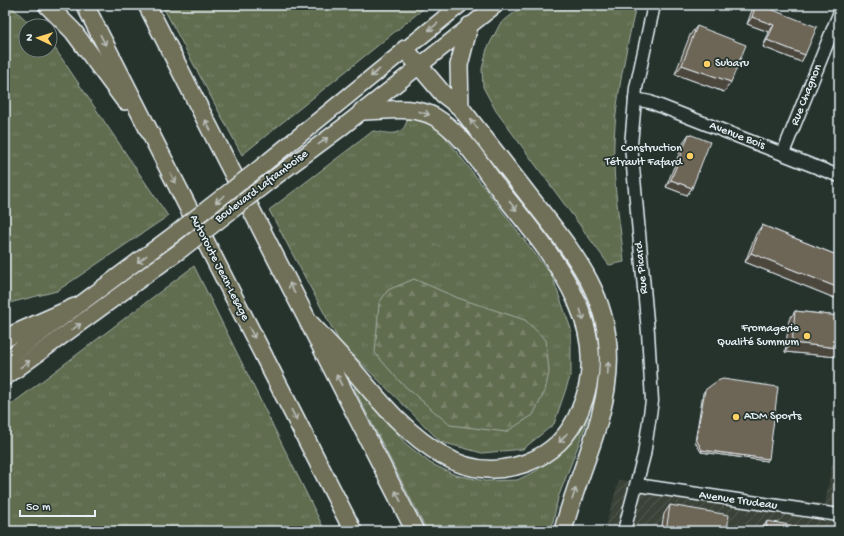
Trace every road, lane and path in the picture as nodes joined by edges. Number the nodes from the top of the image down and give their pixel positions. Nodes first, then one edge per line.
1 (47, 5) edge
2 (85, 5) edge
3 (147, 5) edge
4 (460, 5) edge
5 (496, 5) edge
6 (654, 5) edge
7 (839, 14) edge
8 (469, 26) junction
9 (406, 49) junction
10 (420, 66) junction
11 (635, 99) junction
12 (460, 107) junction
13 (362, 111) junction
14 (157, 145) junction
15 (783, 154) junction
16 (839, 176) edge
17 (75, 307) junction
18 (309, 322) junction
19 (5, 338) edge
20 (5, 360) edge
21 (5, 378) edge
22 (637, 485) junction
23 (839, 515) edge
24 (353, 531) edge
25 (415, 531) edge
26 (563, 531) edge
27 (624, 531) edge

1 - 14 highway
2 -> 14 highway, Autoroute Jean-Lesage
18 -> 3 highway
4 -> 9 main road, Boulevard Laframboise
5 - 8 main road, Boulevard Laframboise
6 - 11 street, Rue Picard
7 - 15 street, Rue Chagnon
8 - 10 main road, Boulevard Laframboise
8 - 12 highway
9 - 10 highway
9 -> 17 main road, Boulevard Laframboise, bridge
10 - 12 highway
10 - 13 main road, Boulevard Laframboise
11 - 15 street, Avenue Bois
11 - 22 street, Rue Picard
26 -> 12 highway
13 -> 18 highway
21 -> 13 main road, Boulevard Laframboise, bridge
14 -> 24 highway, Autoroute Jean-Lesage
15 - 16 street, Avenue Bois
17 - 19 highway
17 - 20 main road, Boulevard Laframboise
25 -> 18 highway
22 - 23 street, Avenue Trudeau
22 - 27 street, Rue Picard

